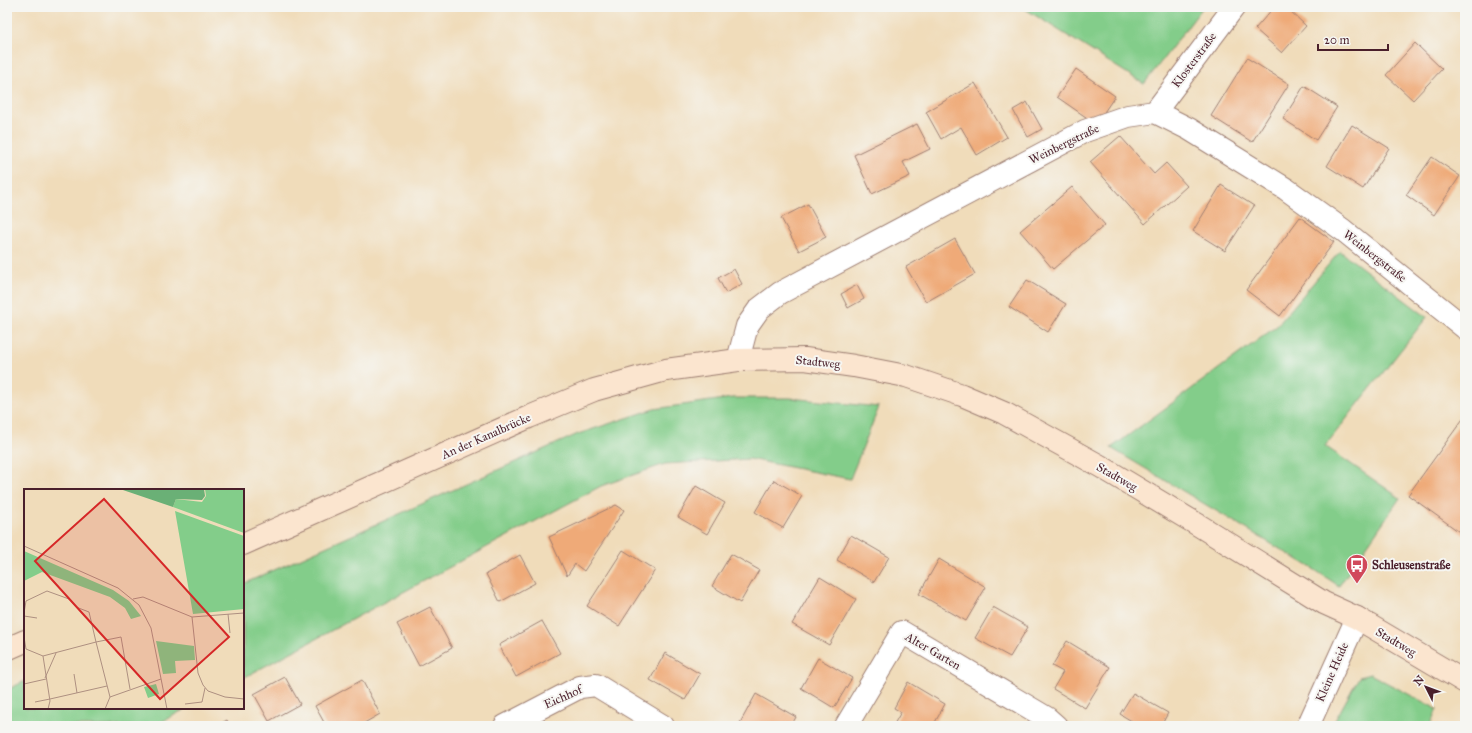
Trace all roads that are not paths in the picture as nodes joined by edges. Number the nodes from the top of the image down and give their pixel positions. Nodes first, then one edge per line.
1 (1234, 7) edge
2 (1155, 112) junction
3 (1465, 328) edge
4 (738, 360) junction
5 (244, 544) edge
6 (1357, 618) junction
7 (24, 641) edge
8 (7, 649) edge
9 (1465, 682) edge
10 (505, 726) edge
11 (663, 726) edge
12 (846, 726) edge
13 (1056, 726) edge
14 (1308, 726) edge

1 - 2 street, Klosterstraße
2 - 3 street, Weinbergstraße
2 - 4 street, Weinbergstraße
4 - 5 street, An der Kanalbrücke
4 - 6 street, Stadtweg
6 - 9 street, Stadtweg
6 - 14 street, Kleine Heide
7 - 8 street
10 - 11 street, Eichhof
12 - 13 street, Alter Garten

